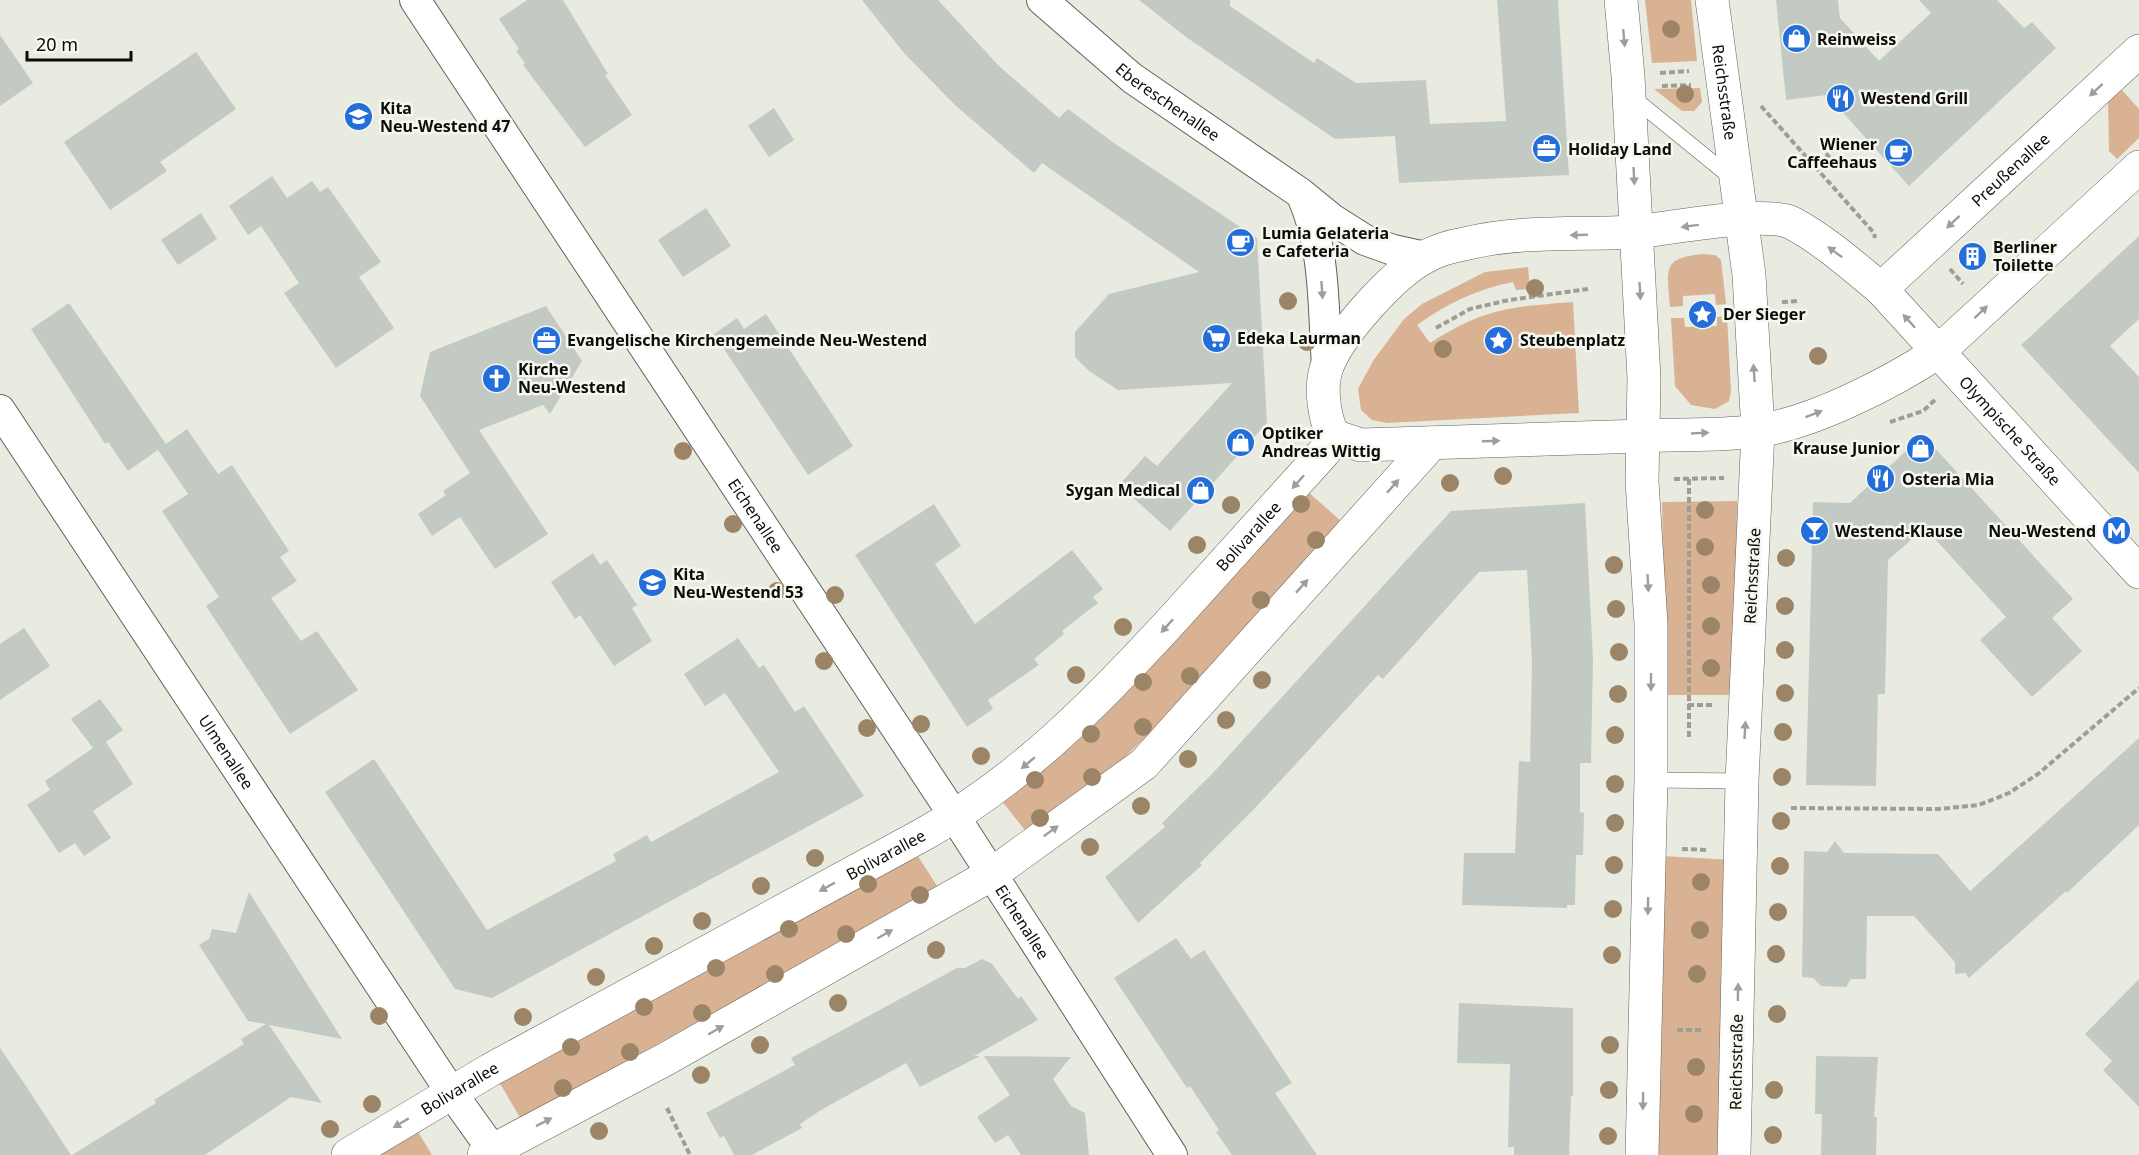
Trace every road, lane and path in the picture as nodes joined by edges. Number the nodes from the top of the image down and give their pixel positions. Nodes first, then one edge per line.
1 (415, 0) edge
2 (1041, 0) edge
3 (1620, 0) edge
4 (1712, 0) edge
5 (2139, 51) edge
6 (1698, 70) dead end
7 (1700, 84) dead end
8 (1645, 85) junction
9 (1755, 99) dead end
10 (1842, 141) dead end
11 (1836, 164) dead end
12 (2139, 167) edge
13 (1737, 183) junction
14 (1300, 193) junction
15 (1743, 220) junction
16 (1637, 232) junction
17 (1874, 233) dead end
18 (1425, 257) junction
19 (1945, 264) dead end
20 (1965, 286) dead end
21 (1588, 289) dead end
22 (1881, 289) junction
23 (1436, 328) dead end
24 (1938, 352) junction
25 (1327, 366) junction
26 (0, 410) edge
27 (1758, 431) junction
28 (1333, 436) junction
29 (1642, 436) junction
30 (1432, 443) junction
31 (1728, 477) dead end
32 (1689, 479) junction
33 (1671, 480) dead end
34 (2139, 572) edge
35 (2139, 688) edge
36 (1679, 705) dead end
37 (1689, 705) junction
38 (1722, 705) dead end
39 (1689, 738) dead end
40 (1651, 780) junction
41 (1742, 781) junction
42 (1791, 808) dead end
43 (955, 817) junction
44 (1675, 849) dead end
45 (1709, 850) dead end
46 (992, 874) junction
47 (1672, 1029) dead end
48 (1713, 1030) dead end
49 (451, 1092) junction
50 (667, 1108) dead end
51 (491, 1153) edge
52 (348, 1155) edge
53 (690, 1155) edge
54 (1172, 1155) edge
55 (1642, 1155) edge
56 (1734, 1155) edge

1 - 43 street, Eichenallee
2 - 14 street, Ebereschenallee
3 -> 8 street
4 - 13 street, Reichsstraße
5 -> 22 street, Preußenallee
6 - 8 path
7 - 8 path
8 - 13 lane
8 -> 16 street
9 - 17 path
10 - 11 path
24 -> 12 street
13 - 15 street, Reichsstraße
14 - 18 street, Ebereschenallee
14 -> 25 street, Ebereschenallee
15 -> 16 street
22 -> 15 street
27 -> 15 street, Reichsstraße
16 -> 18 street
16 -> 29 street
18 - 25 street
19 - 20 path
21 - 23 path
24 -> 22 street, Olympische Straße
27 -> 24 street
24 - 34 street, Olympische Straße
25 - 28 street
26 - 49 street, Ulmenallee
29 -> 27 street
41 -> 27 street, Reichsstraße
28 - 30 street
28 -> 43 street, Bolivarallee
30 -> 29 street
29 -> 40 street
46 -> 30 street
31 - 32 path
32 - 33 path
32 - 37 path
35 - 42 path
36 - 37 path
37 - 38 path
37 - 39 path
40 - 41 lane
40 -> 55 street
56 -> 41 street, Reichsstraße
43 - 46 street, Eichenallee
43 -> 49 street, Bolivarallee
44 - 45 path
51 -> 46 street
46 - 54 street, Eichenallee
47 - 48 path
49 - 51 street, Ulmenallee
49 -> 52 street, Bolivarallee
50 - 53 path

